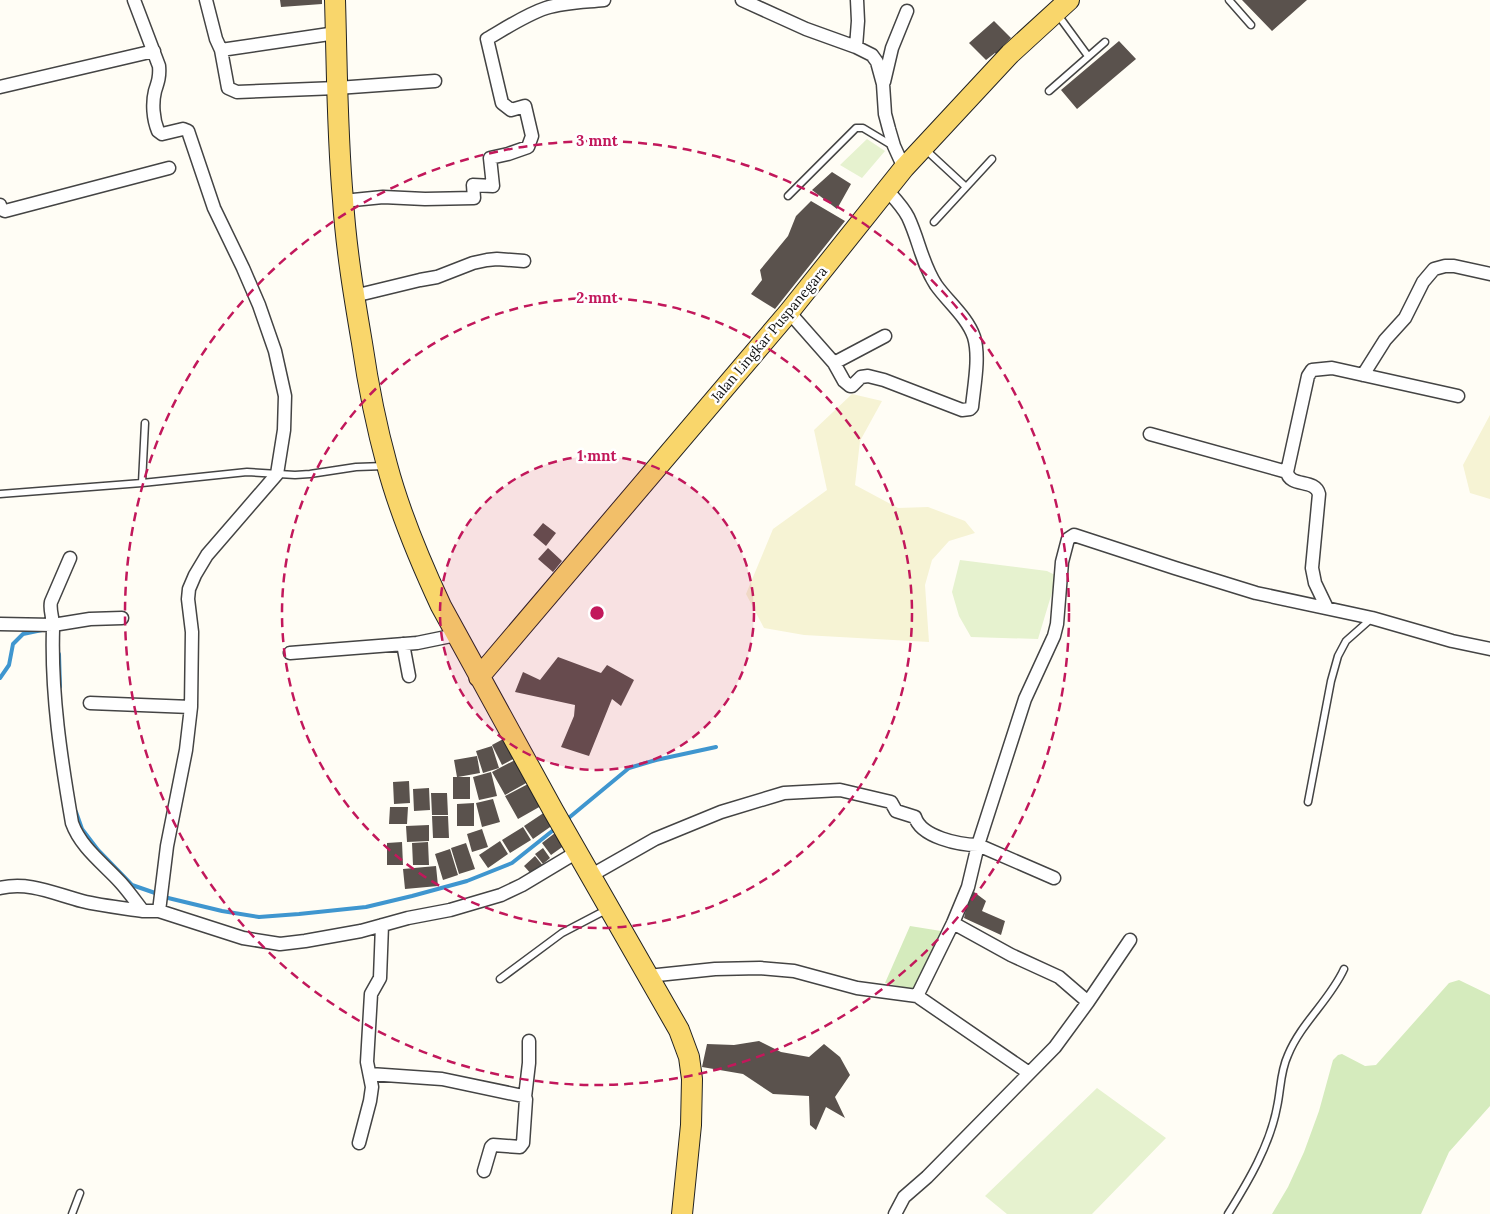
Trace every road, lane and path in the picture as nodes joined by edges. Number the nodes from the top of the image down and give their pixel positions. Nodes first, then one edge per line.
1 (134, 0) edge
2 (206, 0) edge
3 (335, 0) edge
4 (604, 0) edge
5 (742, 0) edge
6 (858, 0) edge
7 (1229, 0) edge
8 (1062, 6) edge
9 (907, 11) dead end
10 (1251, 25) dead end
11 (336, 33) junction
12 (1105, 42) dead end
13 (856, 47) junction
14 (221, 50) junction
15 (154, 51) junction
16 (1088, 56) junction
17 (435, 81) dead end
18 (883, 84) junction
19 (0, 87) edge
20 (337, 88) junction
21 (1049, 91) dead end
22 (894, 146) junction
23 (923, 148) junction
24 (992, 159) dead end
25 (169, 168) dead end
26 (904, 168) junction
27 (966, 187) junction
28 (887, 190) junction
29 (788, 196) dead end
30 (342, 201) junction
31 (0, 206) edge
32 (934, 222) dead end
33 (524, 262) dead end
34 (1490, 274) edge
35 (354, 296) junction
36 (789, 312) junction
37 (885, 336) dead end
38 (834, 363) junction
39 (1363, 375) junction
40 (1458, 396) dead end
41 (145, 423) dead end
42 (1150, 434) dead end
43 (387, 466) junction
44 (1286, 472) junction
45 (276, 474) junction
46 (142, 483) junction
47 (0, 494) edge
48 (70, 558) dead end
49 (1327, 608) junction
50 (122, 618) dead end
51 (1372, 618) junction
52 (0, 624) edge
53 (54, 625) junction
54 (456, 635) junction
55 (402, 644) junction
56 (1490, 649) edge
57 (290, 653) dead end
58 (409, 676) dead end
59 (480, 677) junction
60 (90, 703) dead end
61 (191, 707) junction
62 (1308, 802) dead end
63 (978, 845) junction
64 (574, 848) junction
65 (590, 876) junction
66 (1054, 878) dead end
67 (0, 888) edge
68 (161, 903) junction
69 (610, 908) junction
70 (143, 911) junction
71 (953, 923) junction
72 (382, 925) junction
73 (1130, 940) dead end
74 (1344, 969) dead end
75 (648, 976) junction
76 (500, 978) dead end
77 (917, 996) junction
78 (1088, 1002) junction
79 (529, 1041) dead end
80 (1029, 1073) junction
81 (370, 1074) junction
82 (525, 1097) junction
83 (359, 1142) dead end
84 (484, 1171) dead end
85 (80, 1193) dead end
86 (72, 1214) edge
87 (682, 1214) edge
88 (895, 1214) edge
89 (1228, 1214) edge

1 - 15 street
2 - 14 street
3 - 11 main road
4 - 30 street
5 - 13 street
6 - 13 street
7 - 10 lane
8 - 16 lane
8 - 23 main road, Jalan Lingkar Puspanegara
9 - 18 street
11 - 14 street
11 - 20 main road
12 - 16 lane
13 - 18 street
14 - 20 street
15 - 19 street
15 - 45 street
16 - 21 lane
17 - 20 street
18 - 22 street
20 - 30 main road
22 - 26 street
22 - 29 lane
23 - 26 main road, Jalan Lingkar Puspanegara
23 - 27 lane
24 - 27 lane
25 - 31 street
26 - 28 main road, Jalan Lingkar Puspanegara
27 - 32 lane
28 - 36 main road, Jalan Lingkar Puspanegara
28 - 38 street
30 - 35 main road
33 - 35 street
34 - 39 street
35 - 43 main road
36 - 38 street
36 - 59 main road, Jalan Lingkar Puspanegara
37 - 38 street
39 - 40 street
39 - 44 street
41 - 46 lane
42 - 44 street
43 - 45 lane
43 - 54 main road
44 - 49 street
45 - 46 lane
45 - 61 street
46 - 47 lane
48 - 53 street
49 - 51 street
49 - 63 street
50 - 53 street
51 - 56 street
51 - 62 lane
52 - 53 street
53 - 70 street
54 - 55 street
54 - 59 main road
55 - 57 street
55 - 58 street
59 - 64 main road
60 - 61 street
61 - 68 street
63 - 65 street
63 - 66 street
63 - 71 street
64 - 65 main road
64 - 72 street
65 - 69 main road
67 - 70 street
68 - 70 street
68 - 72 street
69 - 75 main road
69 - 76 lane
71 - 77 street
71 - 78 street
72 - 81 street
73 - 78 street
74 - 89 lane
75 - 77 street
75 - 87 main road
77 - 80 street
78 - 80 street
79 - 82 street
80 - 88 street
81 - 82 street
81 - 83 street
82 - 84 street
85 - 86 lane

